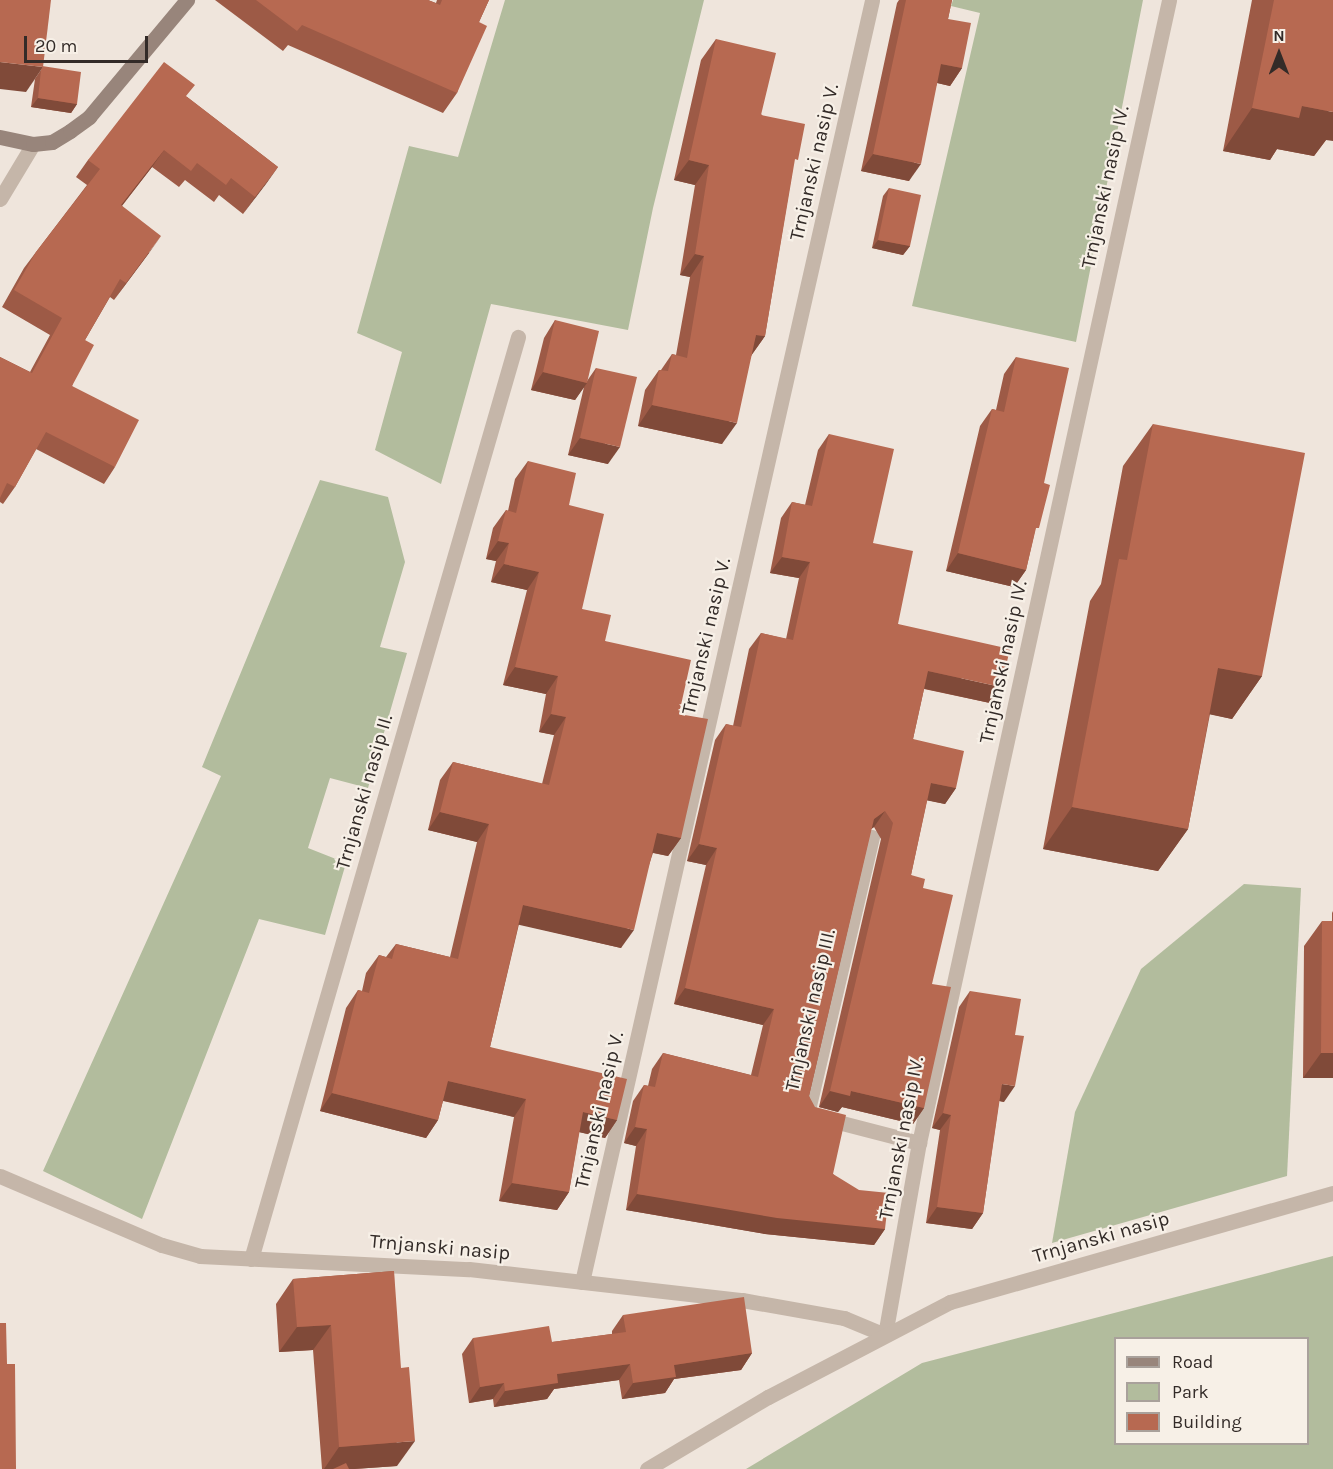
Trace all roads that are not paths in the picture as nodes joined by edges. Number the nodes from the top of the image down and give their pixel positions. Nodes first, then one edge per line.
1 (187, 0) edge
2 (872, 0) edge
3 (1169, 0) edge
4 (0, 136) edge
5 (33, 144) junction
6 (0, 199) edge
7 (518, 337) dead end
8 (873, 837) edge
9 (920, 1143) junction
10 (0, 1176) edge
11 (1333, 1193) edge
12 (251, 1259) junction
13 (582, 1282) junction
14 (885, 1335) junction
15 (647, 1469) edge

1 - 5 street
2 - 13 street, Trnjanski nasip V.
3 - 9 street, Trnjanski nasip IV.
4 - 5 street
5 - 6 street
7 - 12 street, Trnjanski nasip II.
8 - 9 street, Trnjanski nasip III.
9 - 14 street, Trnjanski nasip IV.
10 - 12 street, Trnjanski nasip
11 - 14 street, Trnjanski nasip
12 - 13 street, Trnjanski nasip
13 - 14 street, Trnjanski nasip
14 - 15 street, Trnjanski nasip

